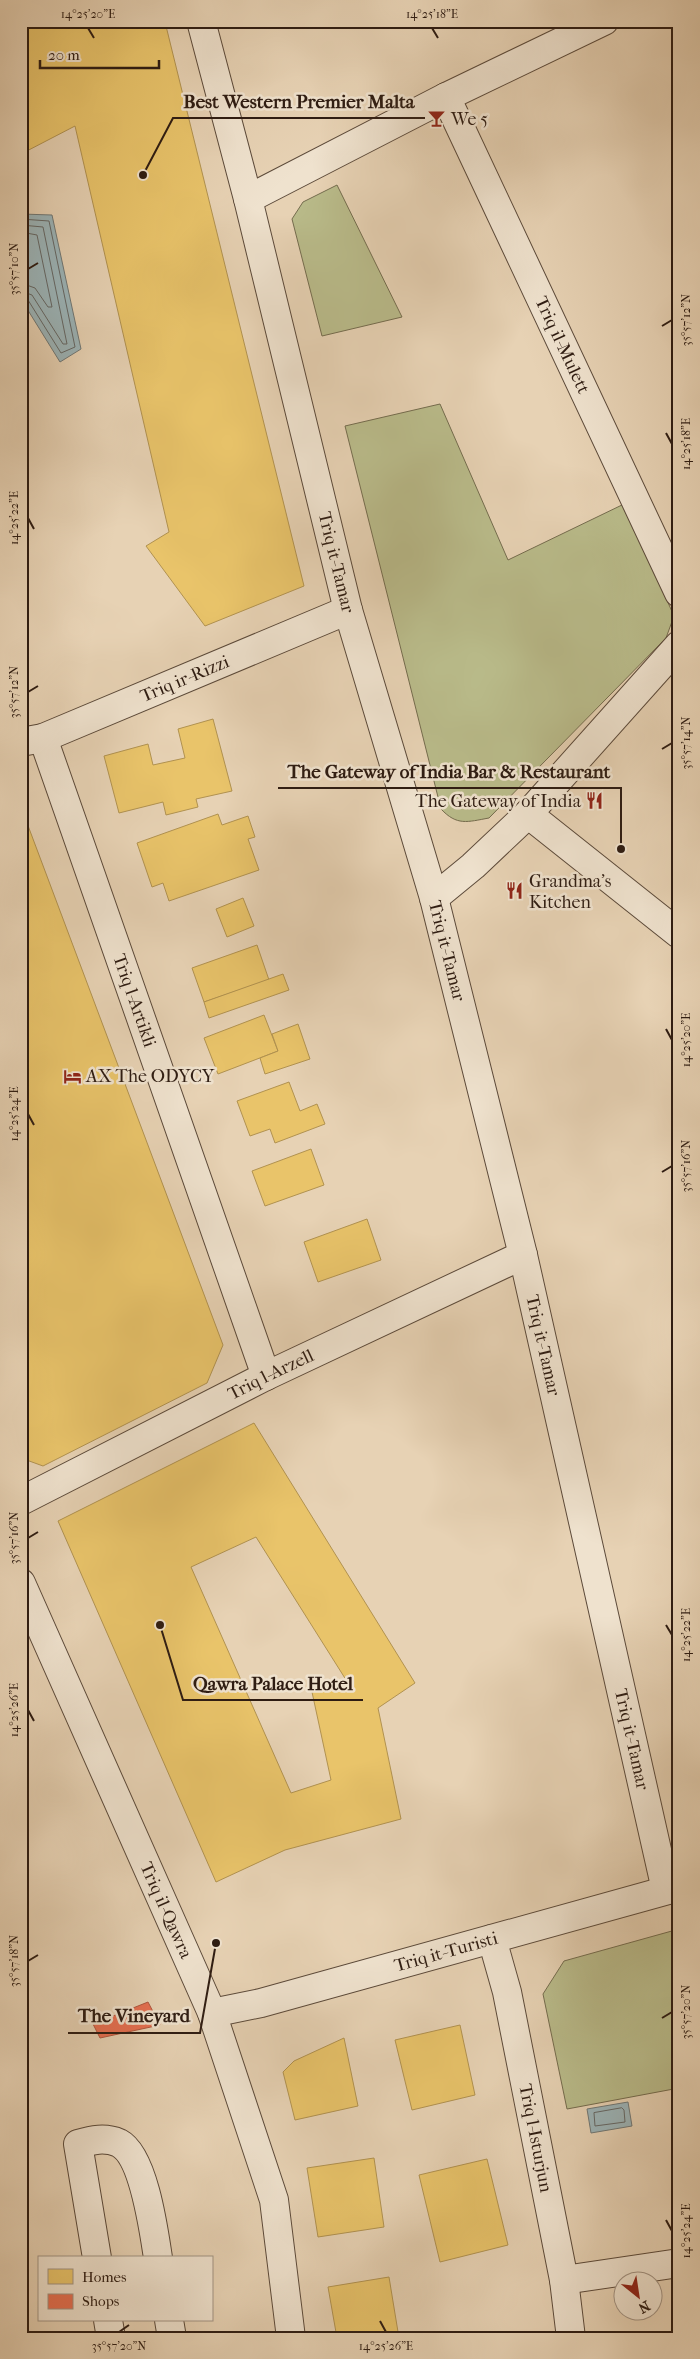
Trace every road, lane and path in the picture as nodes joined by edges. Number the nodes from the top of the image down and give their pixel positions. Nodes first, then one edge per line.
1 (201, 21) edge
2 (604, 21) edge
3 (446, 97) junction
4 (248, 199) junction
5 (679, 594) edge
6 (348, 610) junction
7 (679, 645) edge
8 (32, 740) edge
9 (528, 814) junction
10 (434, 898) junction
11 (679, 934) edge
12 (523, 1255) junction
13 (266, 1376) junction
14 (21, 1501) edge
15 (21, 1583) edge
16 (672, 1888) edge
17 (492, 1939) junction
18 (212, 2013) junction
19 (97, 2256) edge
20 (158, 2256) edge
21 (679, 2263) edge
22 (564, 2280) junction
23 (108, 2322) edge
24 (169, 2322) edge
25 (111, 2338) edge
26 (172, 2338) edge
27 (291, 2338) edge
28 (571, 2338) edge

1 - 4 street, Triq it-Tamar
2 - 3 street
3 - 4 street
3 - 5 street, Triq il-Mulett
4 - 6 street, Triq it-Tamar
6 - 8 street, Triq ir-Rizzi
6 - 10 street, Triq it-Tamar
7 - 9 street
8 - 13 street, Triq l-Artikli
9 - 10 street
9 - 11 street
10 - 12 street, Triq it-Tamar
12 - 13 street, Triq l-Arzell
12 - 16 street, Triq it-Tamar
13 - 14 street, Triq l-Arzell
15 - 18 street, Triq il-Qawra
16 - 17 street, Triq it-Turisti
17 - 18 street, Triq it-Turisti
17 - 22 street, Triq l-Isturjun
18 - 27 street, Triq il-Qawra
19 - 20 street
21 - 22 street
22 - 28 street, Triq l-Isturjun
23 - 25 street
24 - 26 street

